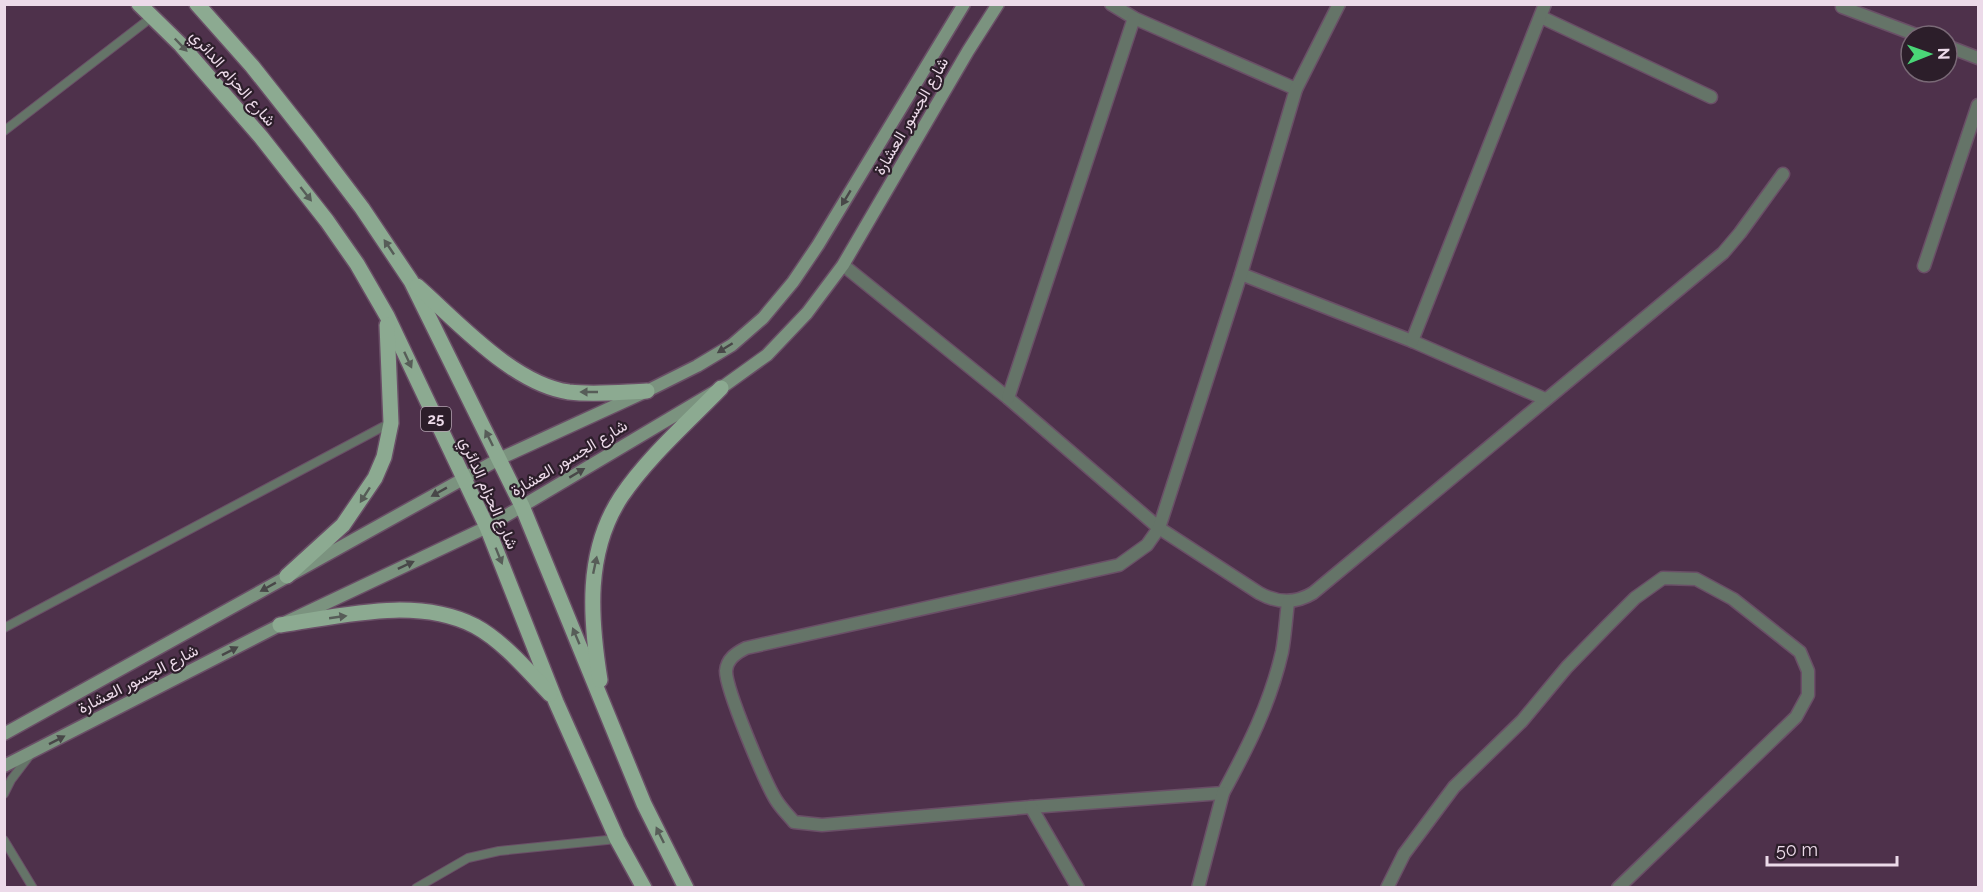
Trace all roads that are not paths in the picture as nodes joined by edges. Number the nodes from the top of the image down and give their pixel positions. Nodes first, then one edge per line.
1 (139, 4) edge
2 (197, 4) edge
3 (964, 4) edge
4 (998, 4) edge
5 (1111, 4) edge
6 (1339, 4) edge
7 (1545, 4) edge
8 (1842, 7) dead end
9 (152, 17) junction
10 (1541, 17) junction
11 (1134, 18) junction
12 (1899, 28) edge
13 (1959, 51) edge
14 (1978, 58) edge
15 (1296, 89) junction
16 (1711, 98) dead end
17 (1978, 105) edge
18 (4, 131) edge
19 (1783, 174) dead end
20 (843, 265) junction
21 (1924, 266) dead end
22 (1241, 274) junction
23 (411, 280) junction
24 (387, 316) junction
25 (1412, 341) junction
26 (721, 388) junction
27 (647, 391) junction
28 (1008, 398) junction
29 (1545, 399) junction
30 (391, 423) junction
31 (499, 459) junction
32 (464, 478) junction
33 (522, 506) junction
34 (487, 527) junction
35 (1159, 528) junction
36 (287, 576) junction
37 (1288, 602) junction
38 (280, 625) junction
39 (4, 628) edge
40 (556, 702) junction
41 (605, 706) junction
42 (4, 734) edge
43 (34, 752) junction
44 (4, 766) edge
45 (1223, 793) junction
46 (4, 794) edge
47 (1031, 807) junction
48 (616, 839) junction
49 (4, 840) edge
50 (33, 888) edge
51 (416, 888) edge
52 (644, 888) edge
53 (686, 888) edge
54 (1078, 888) edge
55 (1198, 888) edge
56 (1387, 888) edge
57 (1618, 888) edge

1 - 9 main road, شارع الحزام الدائري / 25
23 -> 2 main road, شارع الحزام الدائري / 25
3 -> 27 main road, شارع الجسور العشارة
4 - 20 main road, شارع الجسور العشارة
5 - 11 street
6 - 15 street
7 - 10 street
8 - 12 street
9 - 18 lane
9 -> 24 main road, شارع الحزام الدائري / 25
10 - 16 street
10 - 25 street
11 - 15 street
11 - 28 street
13 - 14 street
15 - 22 street
17 - 21 street
19 - 29 street
20 - 26 main road, شارع الجسور العشارة
20 - 28 street
22 - 25 street
22 - 35 street
27 -> 23 main road
31 -> 23 main road, شارع الحزام الدائري / 25
24 - 30 main road
24 -> 32 main road, شارع الحزام الدائري / 25
25 - 29 street
33 -> 26 main road, شارع الجسور العشارة
41 -> 26 main road
27 - 31 main road, شارع الجسور العشارة
28 - 35 street
29 - 37 street
30 -> 36 main road
30 - 39 lane
31 - 32 main road, شارع الجسور العشارة
31 - 33 main road, شارع الحزام الدائري / 25
32 - 34 main road, شارع الحزام الدائري / 25
32 -> 36 main road, شارع الجسور العشارة
33 - 34 main road, شارع الجسور العشارة
41 -> 33 main road, شارع الحزام الدائري / 25
38 -> 34 main road, شارع الجسور العشارة
34 -> 40 main road, شارع الحزام الدائري / 25
35 - 37 street
35 - 47 street
36 -> 42 main road, شارع الجسور العشارة
37 - 45 street
38 -> 40 main road
43 -> 38 main road, شارع الجسور العشارة
40 - 48 main road, شارع الحزام الدائري / 25
53 -> 41 main road, شارع الحزام الدائري / 25
43 - 44 main road, شارع الجسور العشارة
43 - 46 lane
45 - 47 street
45 - 55 street
47 - 54 street
48 - 51 lane
48 - 52 main road, شارع الحزام الدائري / 25
49 - 50 lane
56 - 57 street

